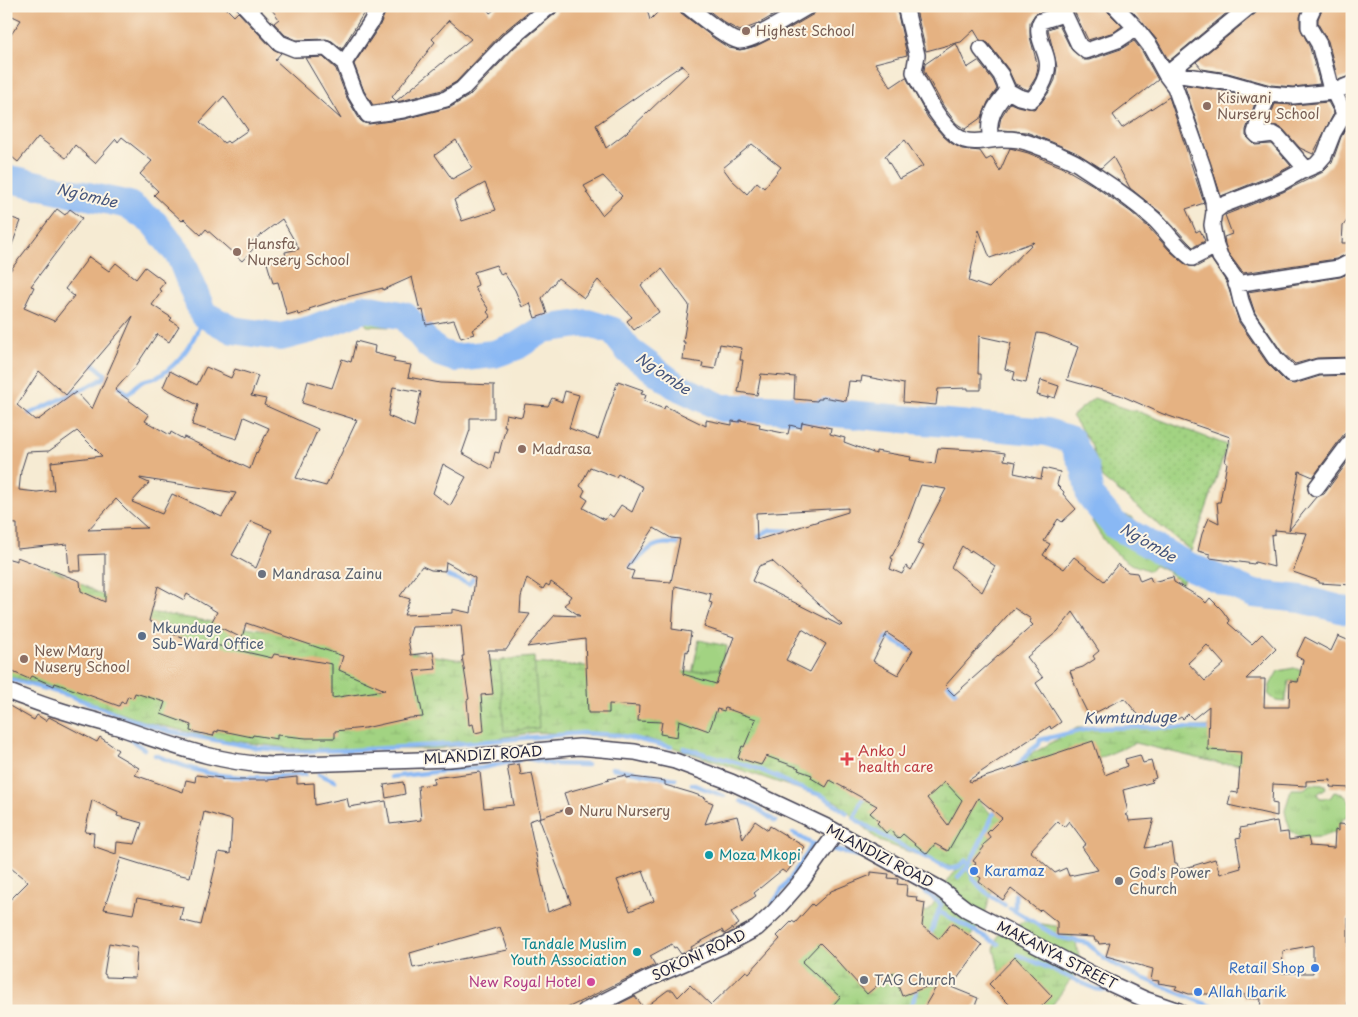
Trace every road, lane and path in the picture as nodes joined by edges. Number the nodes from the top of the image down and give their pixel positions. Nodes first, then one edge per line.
1 (245, 6) edge
2 (379, 6) edge
3 (550, 6) edge
4 (687, 6) edge
5 (809, 6) edge
6 (905, 6) edge
7 (1115, 6) edge
8 (1249, 6) edge
9 (1314, 6) edge
10 (1136, 28) junction
11 (980, 50) dead end
12 (344, 63) junction
13 (1167, 74) junction
14 (1352, 84) edge
15 (1008, 91) junction
16 (1333, 92) junction
17 (1269, 94) junction
18 (991, 139) junction
19 (1306, 168) junction
20 (1214, 212) junction
21 (1216, 246) junction
22 (1352, 261) edge
23 (1236, 284) junction
24 (1352, 366) edge
25 (1351, 443) edge
26 (1316, 488) dead end
27 (6, 691) edge
28 (836, 833) junction
29 (940, 889) joint
30 (584, 1011) edge
31 (1179, 1011) edge

1 - 12 street
2 - 12 street
3 - 12 street
4 - 5 street
6 - 18 street
7 - 10 street
8 - 13 street
9 - 16 street
10 - 13 street
10 - 15 street
11 - 15 street
13 - 17 street
13 - 20 street
14 - 16 street
15 - 18 street
16 - 17 street
16 - 19 street
17 - 19 street
18 - 21 street
19 - 20 street
20 - 21 street
21 - 23 street
22 - 23 street
23 - 24 street
25 - 26 street
27 - 28 street, MLANDIZI ROAD
28 - 29 street, MLANDIZI ROAD
28 - 30 street, SOKONI ROAD
29 - 31 street, MAKANYA STREET

